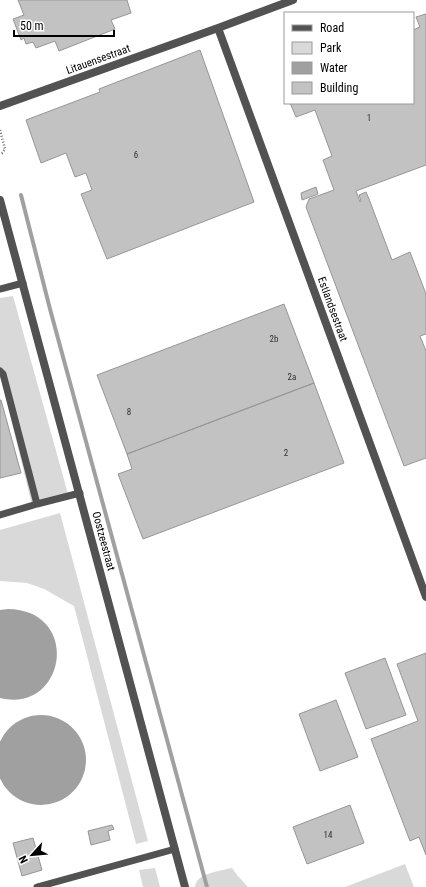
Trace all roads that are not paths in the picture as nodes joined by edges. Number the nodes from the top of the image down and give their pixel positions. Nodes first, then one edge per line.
1 (293, 0) edge
2 (218, 28) junction
3 (0, 106) edge
4 (0, 200) edge
5 (22, 283) junction
6 (0, 289) edge
7 (0, 371) edge
8 (80, 493) junction
9 (36, 504) junction
10 (0, 515) edge
11 (426, 597) edge
12 (175, 849) junction
13 (37, 887) edge
14 (186, 887) edge

1 - 2 street, Litauensestraat
2 - 3 street, Litauensestraat
2 - 11 street, Estlandsestraat
4 - 5 street, Oostzeestraat
5 - 6 lane
5 - 8 street, Oostzeestraat
7 - 9 lane
8 - 9 lane
8 - 12 street, Oostzeestraat
9 - 10 lane
12 - 13 lane
12 - 14 street, Oostzeestraat

